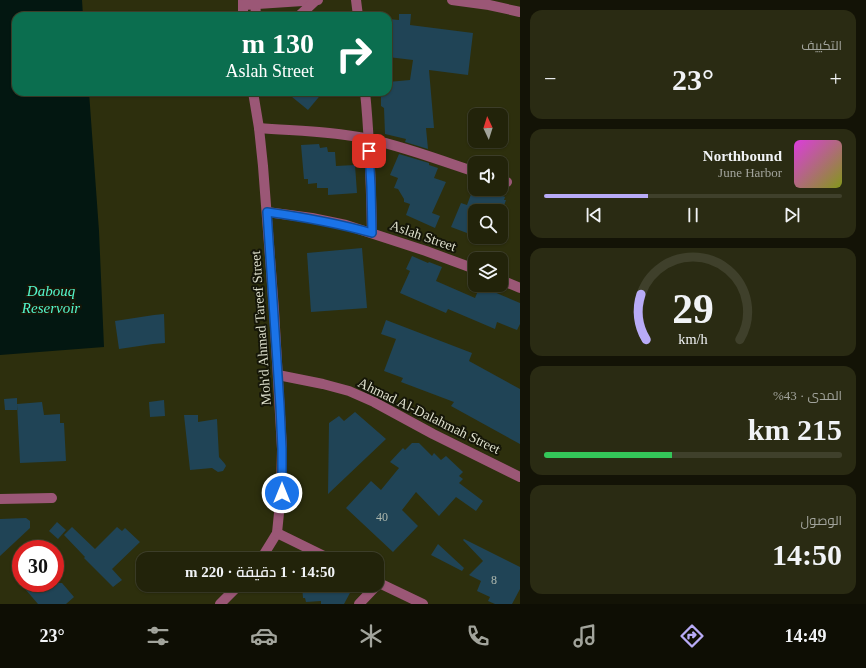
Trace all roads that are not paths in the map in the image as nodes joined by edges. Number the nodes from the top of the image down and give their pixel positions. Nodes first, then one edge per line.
1 (316, 0) edge
2 (356, 0) edge
3 (452, 0) edge
4 (243, 2) edge
5 (256, 2) edge
6 (303, 12) edge
7 (358, 12) edge
8 (520, 12) edge
9 (254, 96) edge
10 (365, 96) edge
11 (259, 128) junction
12 (368, 139) junction
13 (468, 170) edge
14 (267, 212) junction
15 (372, 233) junction
16 (468, 266) edge
17 (508, 283) edge
18 (520, 288) edge
19 (278, 375) junction
20 (520, 477) edge
21 (52, 498) dead end
22 (0, 499) edge
23 (277, 533) junction
24 (265, 552) edge
25 (316, 552) edge
26 (384, 586) edge
27 (232, 592) edge
28 (369, 592) edge
29 (220, 604) edge
30 (358, 604) edge
31 (423, 604) edge

1 - 5 street
1 - 6 street
2 - 7 street
3 - 8 street
4 - 5 street
9 - 11 street, Moh'd Ahmad Tareef Street
10 - 12 street
11 - 12 street
11 - 14 street, Moh'd Ahmad Tareef Street
12 - 13 street
12 - 15 street
14 - 15 street, Aslah Street
14 - 19 street, Moh'd Ahmad Tareef Street
15 - 16 street, Aslah Street
17 - 18 street
19 - 20 street, Ahmad Al-Dalahmah Street
19 - 23 street, Moh'd Ahmad Tareef Street
21 - 22 street
23 - 24 street, Moh'd Ahmad Tareef Street
23 - 25 street
26 - 31 street
27 - 29 street
28 - 30 street

